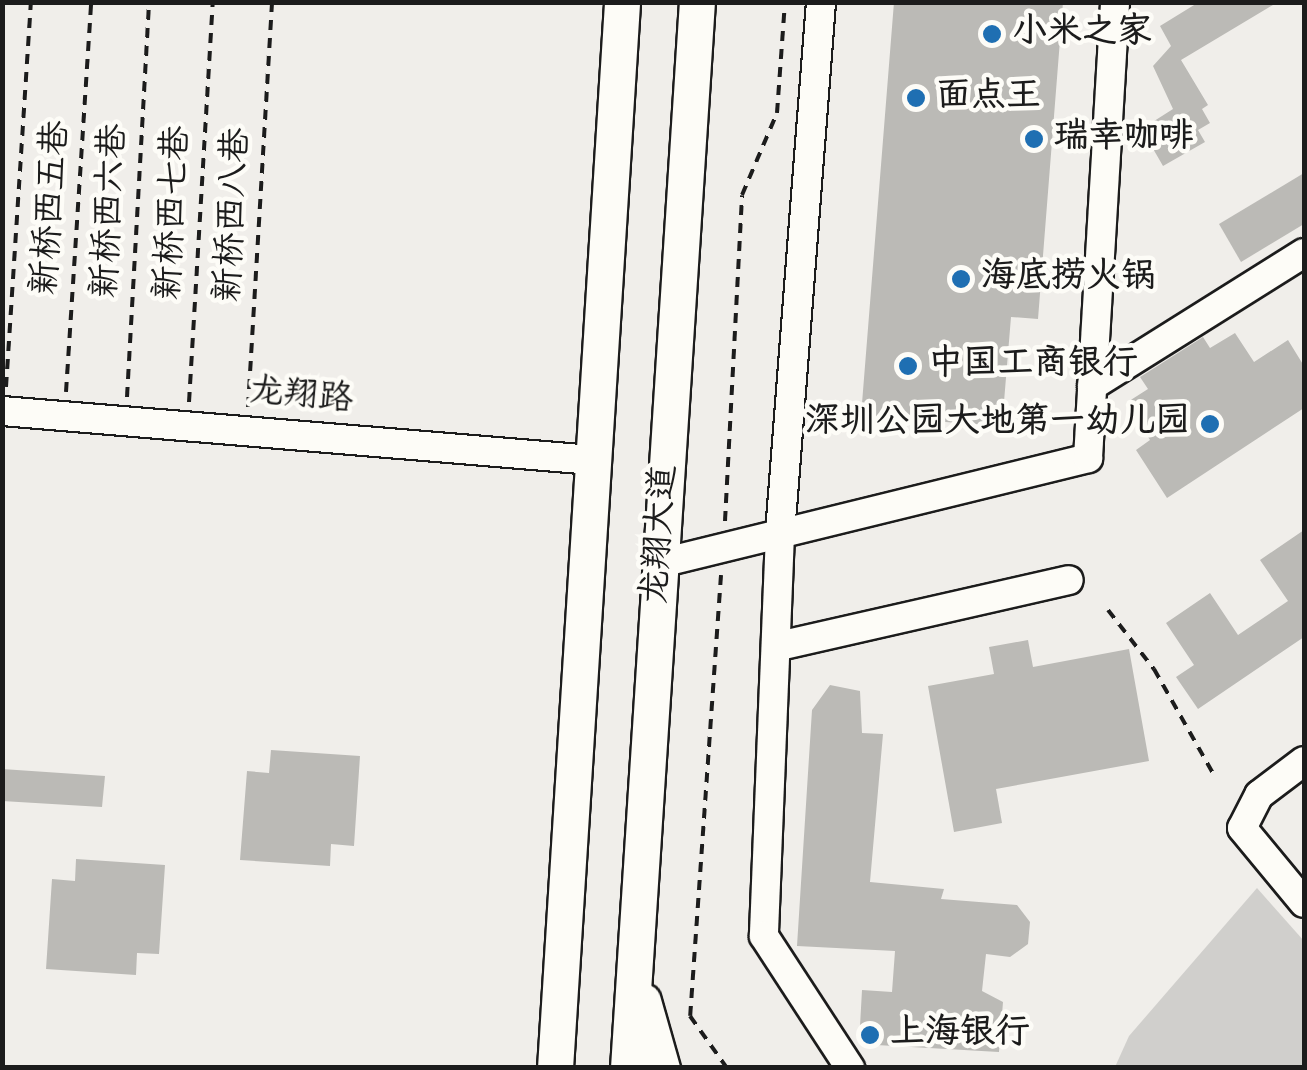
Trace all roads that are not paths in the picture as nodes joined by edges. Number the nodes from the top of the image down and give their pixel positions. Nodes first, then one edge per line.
1 (622, 2) edge
2 (697, 2) edge
3 (821, 2) edge
4 (1116, 2) edge
5 (1304, 253) edge
6 (1092, 386) junction
7 (3, 412) edge
8 (593, 460) junction
9 (780, 534) junction
10 (661, 563) junction
11 (1069, 580) dead end
12 (779, 646) junction
13 (1304, 760) edge
14 (1304, 903) edge
15 (562, 954) junction
16 (635, 960) junction
17 (530, 1068) edge
18 (554, 1068) edge
19 (628, 1068) edge
20 (662, 1068) edge
21 (850, 1068) edge

1 - 8 main road, 龙翔大道
2 - 10 main road, 龙翔大道
3 - 9 street
4 - 6 street
5 - 6 street
6 - 9 street
7 - 8 street, 龙翔路
8 - 15 main road, 龙翔大道
9 - 10 street
9 - 12 street
10 - 16 main road, 龙翔大道
11 - 12 street
12 - 21 street
13 - 14 street
15 - 17 main road
15 - 18 main road, 龙翔大道
16 - 19 main road, 龙翔大道
16 - 20 main road

